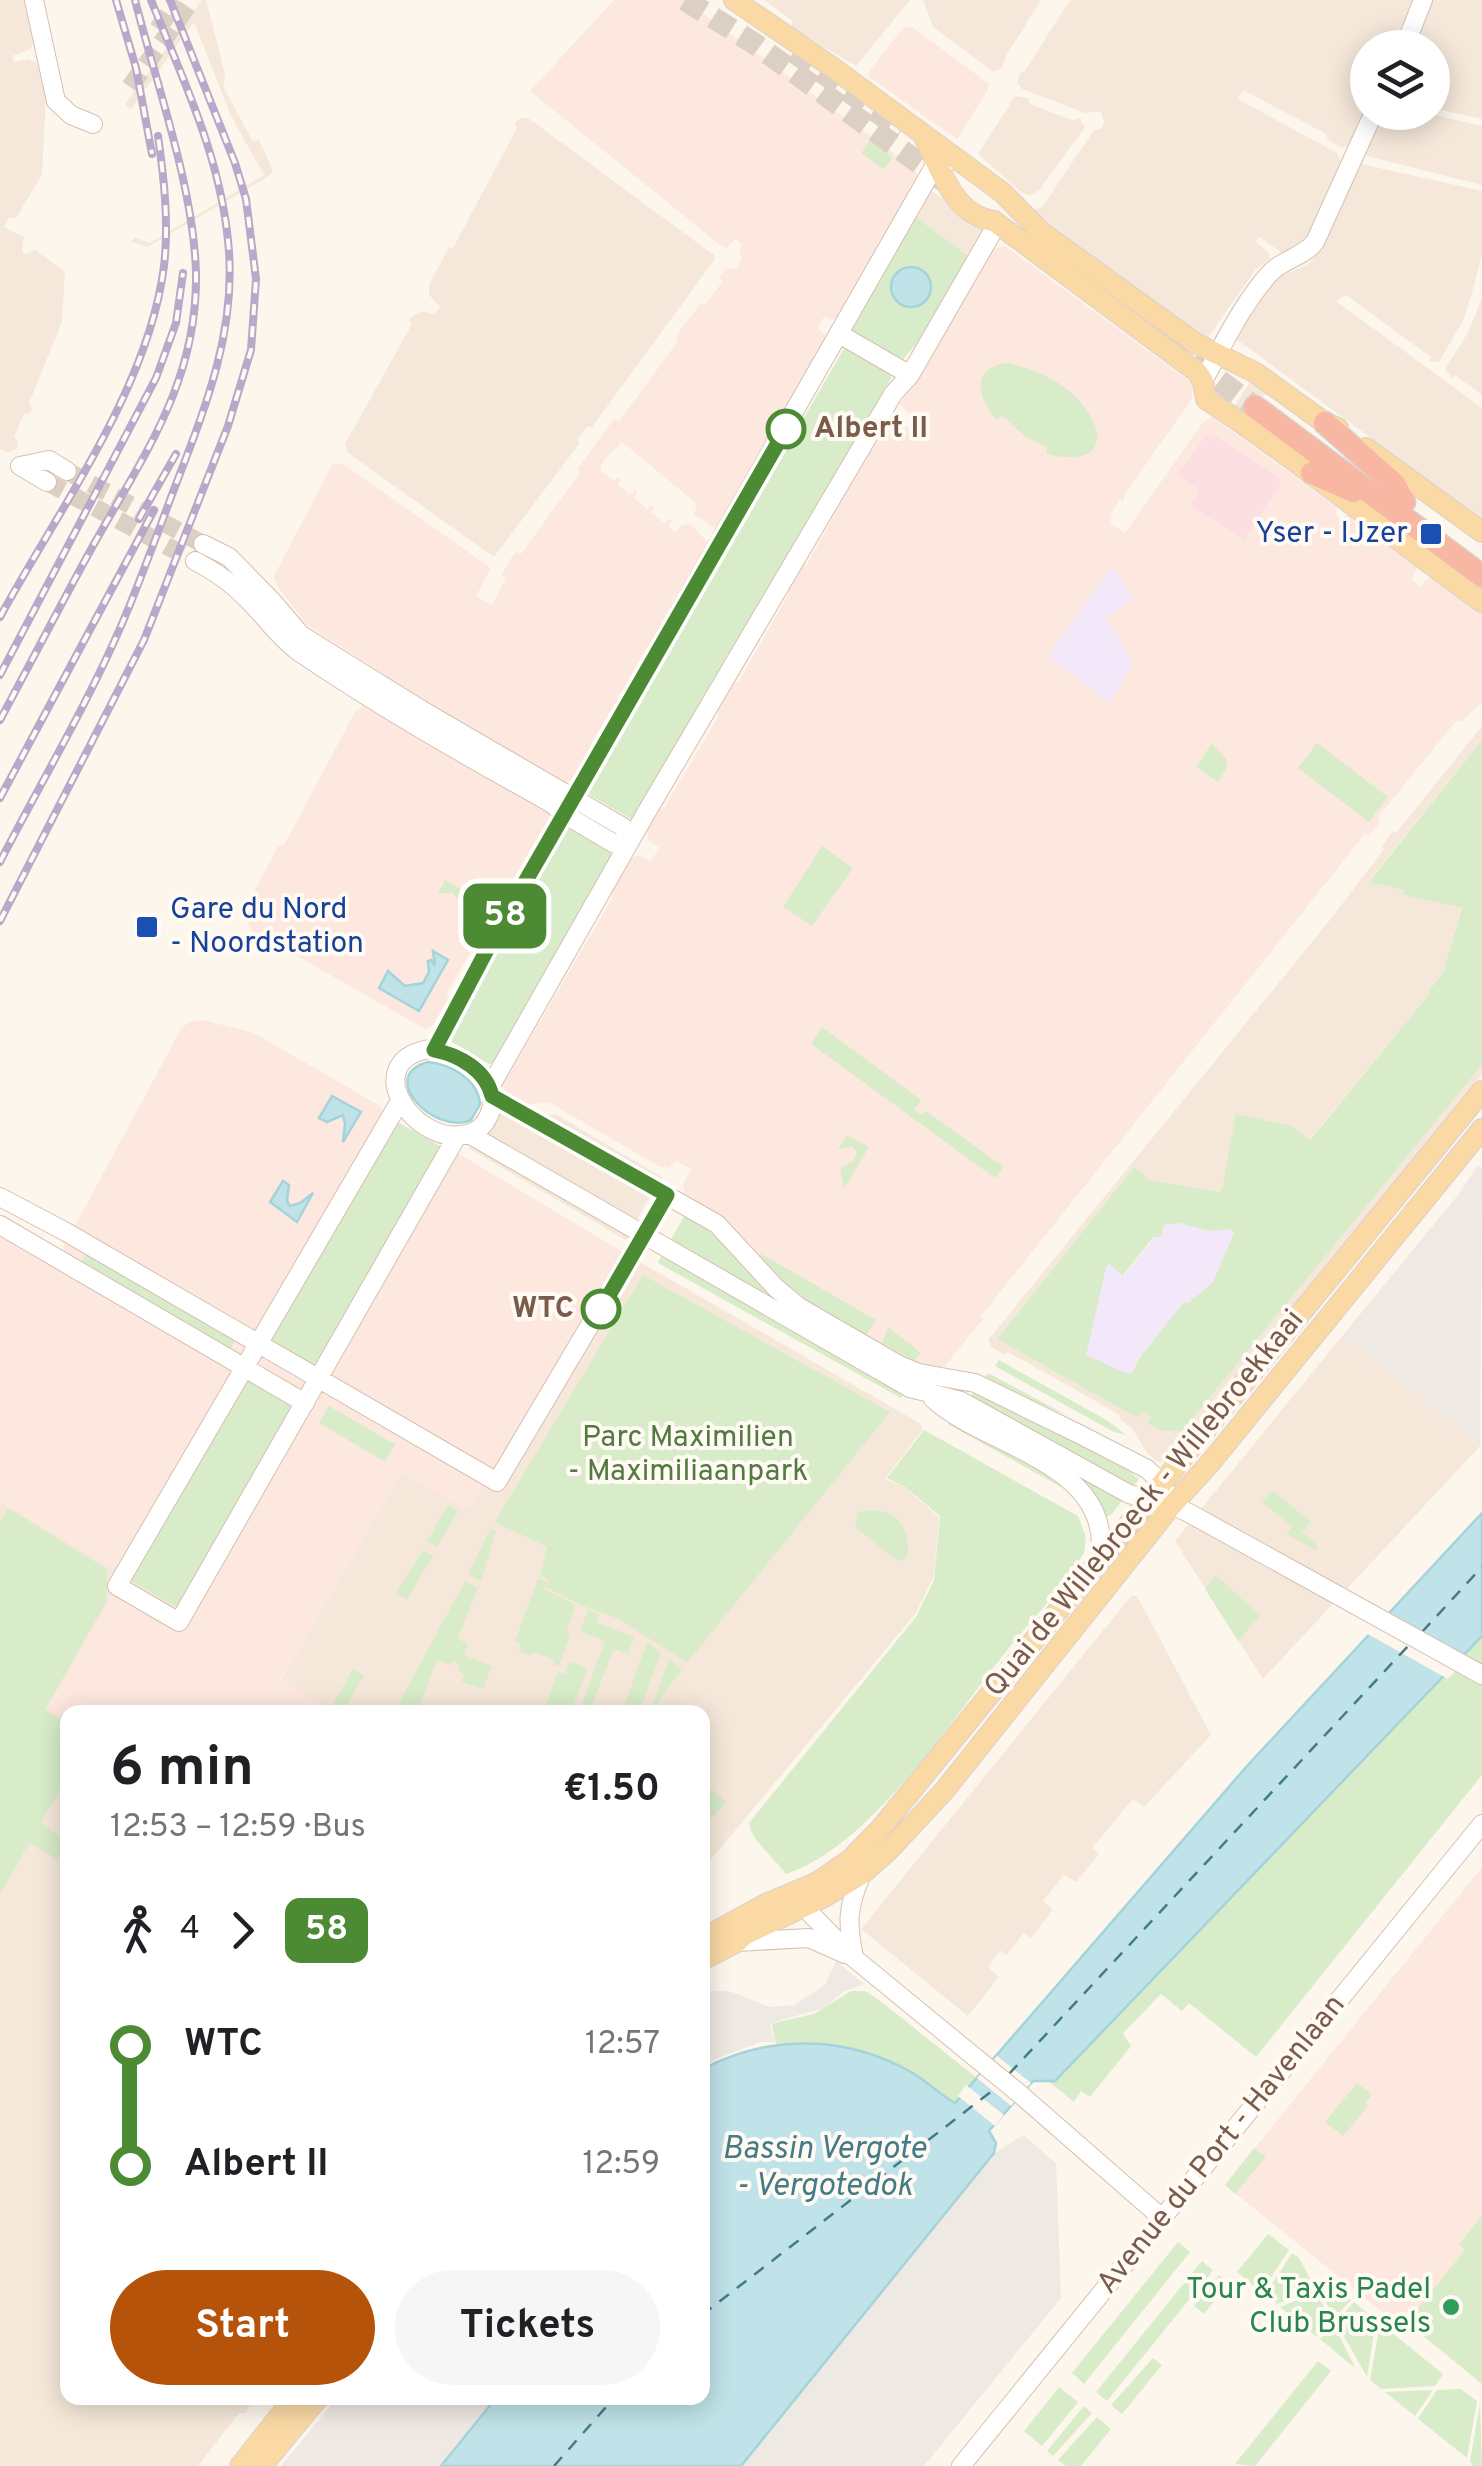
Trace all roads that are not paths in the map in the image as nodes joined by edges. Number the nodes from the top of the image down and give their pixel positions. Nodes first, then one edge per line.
1 (34, 0) edge
2 (734, 0) edge
3 (1423, 0) edge
4 (1411, 30) edge
5 (93, 124) dead end
6 (1366, 130) edge
7 (923, 135) junction
8 (958, 160) junction
9 (935, 166) junction
10 (1003, 192) junction
11 (994, 222) junction
12 (840, 335) junction
13 (1217, 356) junction
14 (910, 375) junction
15 (1202, 381) junction
16 (1259, 402) tunnel mouth
17 (1325, 423) junction
18 (68, 471) tunnel mouth
19 (1312, 473) junction
20 (47, 482) tunnel mouth
21 (1396, 504) junction
22 (1482, 532) edge
23 (199, 552) tunnel mouth
24 (1482, 560) edge
25 (1482, 576) edge
26 (1482, 602) edge
27 (569, 806) junction
28 (630, 841) junction
29 (434, 1050) junction
30 (491, 1092) junction
31 (1482, 1092) edge
32 (400, 1101) junction
33 (1482, 1129) edge
34 (463, 1135) junction
35 (667, 1195) junction
36 (0, 1198) edge
37 (0, 1225) edge
38 (66, 1232) junction
39 (644, 1236) junction
40 (52, 1256) junction
41 (258, 1343) junction
42 (244, 1368) junction
43 (318, 1379) junction
44 (929, 1395) junction
45 (305, 1404) junction
46 (1163, 1484) junction
47 (1148, 1501) junction
48 (1172, 1505) junction
49 (1100, 1560) junction
50 (1482, 1675) edge
51 (1482, 1824) edge
52 (862, 1874) junction
53 (797, 1900) junction
54 (710, 1936) edge
55 (737, 1942) junction
56 (710, 1956) edge
57 (854, 1958) junction
58 (1162, 2218) junction
59 (288, 2405) edge
60 (312, 2405) edge
61 (240, 2466) edge
62 (262, 2466) edge
63 (961, 2466) edge

1 - 5 street
2 - 7 main road
3 - 4 street
6 - 13 street
7 - 8 main road
7 - 9 main road
8 - 9 street
8 - 10 main road
9 - 11 main road
9 - 12 street
10 - 11 main road
10 - 13 main road
11 - 14 street
11 - 15 main road
12 - 14 street
12 - 27 street
13 - 15 street
13 - 17 main road
14 - 28 street
15 - 19 main road
16 - 21 highway
17 - 21 highway
17 - 22 main road
18 - 20 street
19 - 21 highway
19 - 26 main road
21 - 24 highway
21 - 25 highway
23 - 27 street
27 - 28 street
27 - 29 street
28 - 30 street
29 - 30 street
29 - 32 street
30 - 34 street
30 - 35 street
31 - 46 main road, Quai de Willebroeck - Willebroekkaai
32 - 34 street
32 - 41 street
33 - 48 main road, Quai de Willebroeck - Willebroekkaai
34 - 39 street
34 - 43 street
35 - 39 street
35 - 46 street
36 - 38 street
37 - 40 street
38 - 40 street
38 - 41 street
39 - 43 street
39 - 44 street
40 - 42 street
41 - 42 street
41 - 43 street
42 - 45 street
42 - 45 street
43 - 45 street
44 - 47 street
44 - 49 street
46 - 47 main road, Quai de Willebroeck - Willebroekkaai
46 - 48 street
47 - 48 street
47 - 49 main road, Quai de Willebroeck - Willebroekkaai
48 - 50 street
48 - 52 main road, Quai de Willebroeck - Willebroekkaai
49 - 53 main road, Quai de Willebroeck - Willebroekkaai
51 - 58 street, Avenue du Port - Havenlaan
52 - 53 main road, Quai de Willebroeck - Willebroekkaai
52 - 57 street
53 - 54 main road
53 - 55 main road
53 - 57 street
55 - 56 main road
55 - 57 street
57 - 58 street
58 - 63 street, Avenue du Port - Havenlaan
59 - 61 main road
60 - 62 main road

